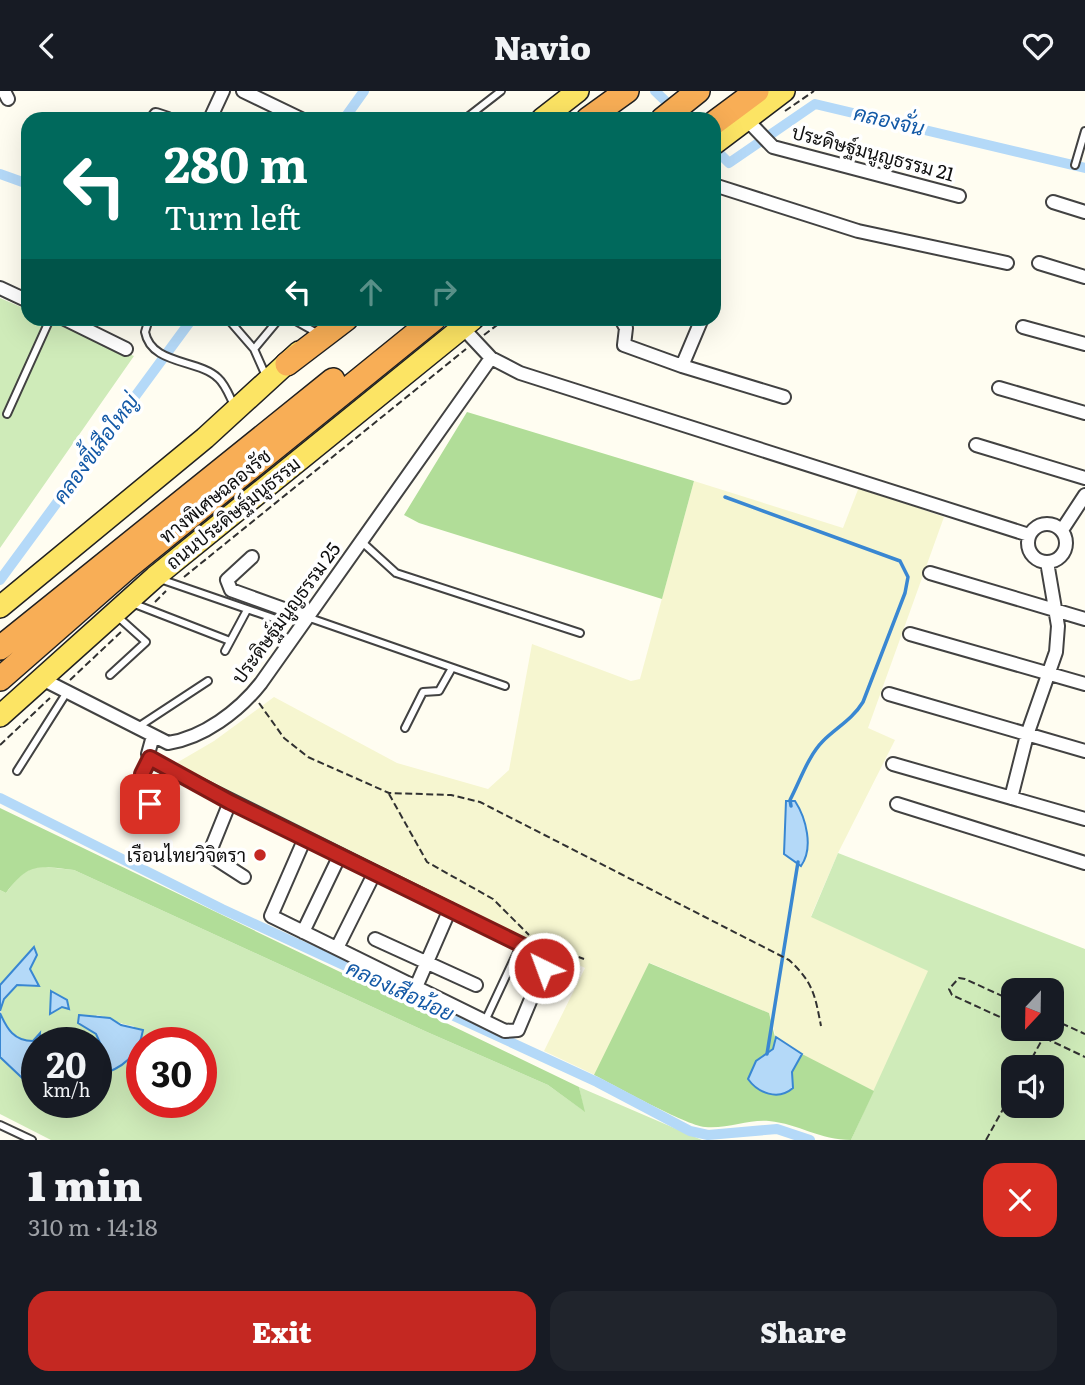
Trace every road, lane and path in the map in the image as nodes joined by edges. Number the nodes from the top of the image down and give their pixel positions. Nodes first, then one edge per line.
1 (223, 91) edge
2 (243, 91) edge
3 (501, 91) edge
4 (578, 91) edge
5 (627, 91) edge
6 (698, 91) edge
7 (716, 91) edge
8 (757, 91) edge
9 (784, 91) edge
10 (213, 112) edge
11 (286, 112) edge
12 (474, 112) edge
13 (551, 112) edge
14 (598, 112) edge
15 (672, 112) edge
16 (690, 112) edge
17 (721, 130) edge
18 (1085, 131) edge
19 (759, 132) junction
20 (721, 135) edge
21 (1075, 165) dead end
22 (721, 187) edge
23 (958, 196) dead end
24 (1053, 202) dead end
25 (1085, 212) edge
26 (1039, 263) dead end
27 (1007, 264) dead end
28 (1085, 277) edge
29 (0, 288) edge
30 (21, 298) edge
31 (47, 326) edge
32 (79, 326) edge
33 (147, 326) edge
34 (234, 326) edge
35 (273, 326) edge
36 (324, 326) edge
37 (337, 326) edge
38 (402, 326) edge
39 (425, 326) edge
40 (625, 326) edge
41 (699, 326) edge
42 (1023, 327) dead end
43 (470, 329) edge
44 (1085, 344) edge
45 (126, 349) dead end
46 (254, 349) junction
47 (491, 358) junction
48 (287, 365) junction
49 (682, 366) junction
50 (268, 381) junction
51 (999, 388) dead end
52 (785, 397) dead end
53 (236, 410) junction
54 (1085, 413) edge
55 (7, 414) dead end
56 (976, 445) dead end
57 (1085, 478) edge
58 (1085, 495) edge
59 (1062, 530) junction
60 (1030, 535) junction
61 (362, 542) junction
62 (252, 557) dead end
63 (1047, 562) junction
64 (930, 573) dead end
65 (164, 581) junction
66 (0, 607) edge
67 (247, 610) junction
68 (1053, 611) junction
69 (128, 612) junction
70 (306, 617) junction
71 (276, 619) dead end
72 (1085, 619) edge
73 (580, 633) dead end
74 (910, 634) dead end
75 (230, 641) junction
76 (0, 648) edge
77 (225, 650) dead end
78 (453, 668) junction
79 (1047, 674) junction
80 (110, 675) dead end
81 (40, 678) junction
82 (0, 679) edge
83 (208, 681) dead end
84 (1085, 684) edge
85 (505, 686) dead end
86 (64, 690) junction
87 (253, 694) junction
88 (890, 694) dead end
89 (0, 716) edge
90 (138, 727) junction
91 (405, 728) dead end
92 (1027, 735) junction
93 (153, 736) junction
94 (0, 745) edge
95 (1085, 751) edge
96 (150, 758) junction
97 (893, 764) dead end
98 (17, 771) dead end
99 (389, 793) junction
100 (1011, 798) junction
101 (230, 802) junction
102 (897, 804) dead end
103 (153, 809) dead end
104 (1085, 820) edge
105 (305, 838) junction
106 (340, 855) junction
107 (1085, 863) edge
108 (375, 872) junction
109 (244, 877) dead end
110 (450, 909) junction
111 (303, 932) junction
112 (374, 939) dead end
113 (525, 940) junction
114 (541, 941) dead end
115 (337, 948) junction
116 (584, 959) dead end
117 (427, 963) junction
118 (476, 985) dead end
119 (416, 987) junction
120 (1001, 996) edge
121 (1001, 1017) edge
122 (485, 1021) junction
123 (1064, 1024) edge
124 (821, 1026) dead end
125 (1085, 1034) edge
126 (1053, 1041) edge
127 (1085, 1056) edge
128 (1001, 1113) edge
129 (0, 1125) edge
130 (32, 1140) edge
131 (986, 1140) edge

1 - 10 street
2 - 11 street
3 - 12 lane
4 - 13 main road
5 - 14 highway
6 - 15 highway
7 - 16 highway
8 - 17 highway
9 - 19 main road
18 - 21 lane
19 - 20 main road
19 - 23 street, ประดิษฐ์มนูญธรรม 21
22 - 27 street
24 - 25 street
26 - 28 street
29 - 30 street
31 - 55 lane
32 - 45 street
33 - 53 lane
34 - 46 lane
35 - 46 lane
36 - 48 main road
37 - 48 highway
38 - 76 highway, ทางพิเศษฉลองรัช
39 - 82 highway, ทางพิเศษฉลองรัช
40 - 49 street
41 - 49 street
42 - 44 street
43 - 47 street
43 - 65 main road, ถนนประดิษฐ์มนูธรรม
43 - 65 path
46 - 50 lane
47 - 60 street
47 - 61 street, ประดิษฐ์มนูญธรรม 25
48 - 50 main road
49 - 52 street
50 - 53 main road
51 - 54 street
53 - 66 main road
56 - 57 street
58 - 59 street
59 - 60 street
59 - 63 street
60 - 63 street
61 - 70 street, ประดิษฐ์มนูญธรรม 25
61 - 73 lane
62 - 70 street
63 - 68 street
64 - 68 street
65 - 67 lane
65 - 69 main road, ถนนประดิษฐ์มนูธรรม
65 - 69 path
67 - 71 lane
67 - 75 lane
68 - 72 street
68 - 79 street
69 - 75 lane
69 - 80 lane
69 - 81 main road, ถนนประดิษฐ์มนูธรรม
69 - 86 path
70 - 78 lane
70 - 87 street, ประดิษฐ์มนูญธรรม 25
74 - 79 street
75 - 77 lane
78 - 85 lane
78 - 91 lane
79 - 84 street
79 - 92 street
81 - 86 street, ประดิษฐ์มนูญธรรม 25
81 - 89 main road, ถนนประดิษฐ์มนูธรรม
83 - 90 lane
86 - 90 street, ประดิษฐ์มนูญธรรม 25
86 - 94 path
86 - 98 lane
87 - 93 street, ประดิษฐ์มนูญธรรม 25
87 - 99 path
88 - 92 street
90 - 93 street, ประดิษฐ์มนูญธรรม 25
92 - 95 street
92 - 100 street
93 - 96 street
96 - 101 street
96 - 103 lane
97 - 100 street
99 - 113 path
99 - 124 path
100 - 104 street
101 - 105 street
101 - 109 street
102 - 107 street
105 - 106 street
105 - 111 street
106 - 108 street
106 - 111 street
108 - 110 street
108 - 115 street
110 - 113 street
110 - 117 street
111 - 115 street
112 - 117 street
113 - 122 lane
113 - 122 street
114 - 116 path
115 - 119 street
117 - 118 street
117 - 119 street
119 - 122 street
120 - 121 path
123 - 125 path
126 - 127 path
128 - 131 path
129 - 130 lane

